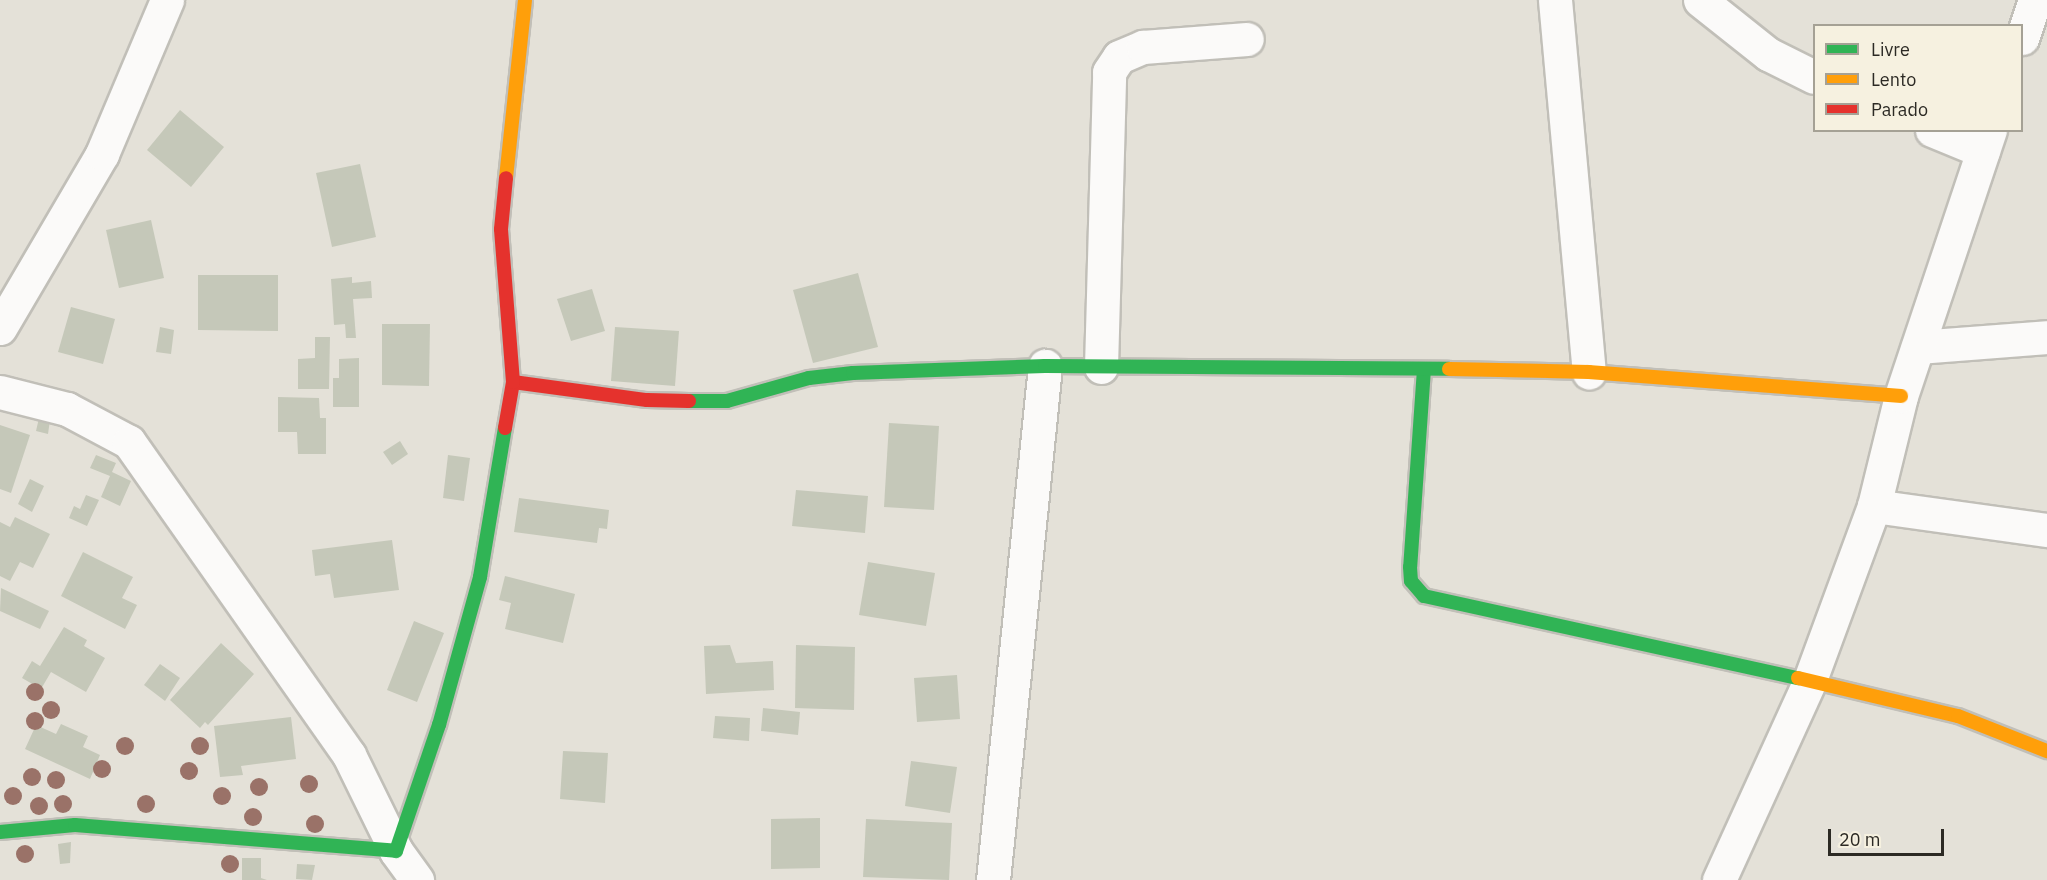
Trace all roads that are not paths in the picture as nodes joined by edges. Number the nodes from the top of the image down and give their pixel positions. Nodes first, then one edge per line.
1 (167, 0) edge
2 (525, 0) edge
3 (1555, 0) edge
4 (1700, 0) edge
5 (2035, 0) edge
6 (2023, 35) edge
7 (1247, 39) dead end
8 (1813, 76) edge
9 (1942, 132) edge
10 (1986, 141) edge
11 (0, 328) edge
12 (2047, 337) edge
13 (1918, 347) junction
14 (1045, 366) junction
15 (1101, 367) junction
16 (1424, 369) junction
17 (1589, 372) junction
18 (513, 382) junction
19 (0, 392) edge
20 (1901, 396) junction
21 (1874, 506) junction
22 (2047, 530) edge
23 (1810, 680) junction
24 (2047, 751) edge
25 (0, 832) edge
26 (396, 852) junction
27 (417, 880) edge
28 (993, 880) edge
29 (1719, 880) edge

1 - 11 street
2 - 18 street
3 - 17 street
4 - 8 street
5 - 6 street
7 - 15 street
9 - 10 street
10 - 13 street
12 - 13 street
13 - 20 street
14 - 15 street
14 - 18 street
14 - 28 street
15 - 16 street
16 - 17 street
16 - 23 street
17 - 20 street
18 - 26 street
19 - 26 street
20 - 21 street
21 - 22 street
21 - 23 street
23 - 24 street
23 - 29 street
25 - 26 street
26 - 27 street

